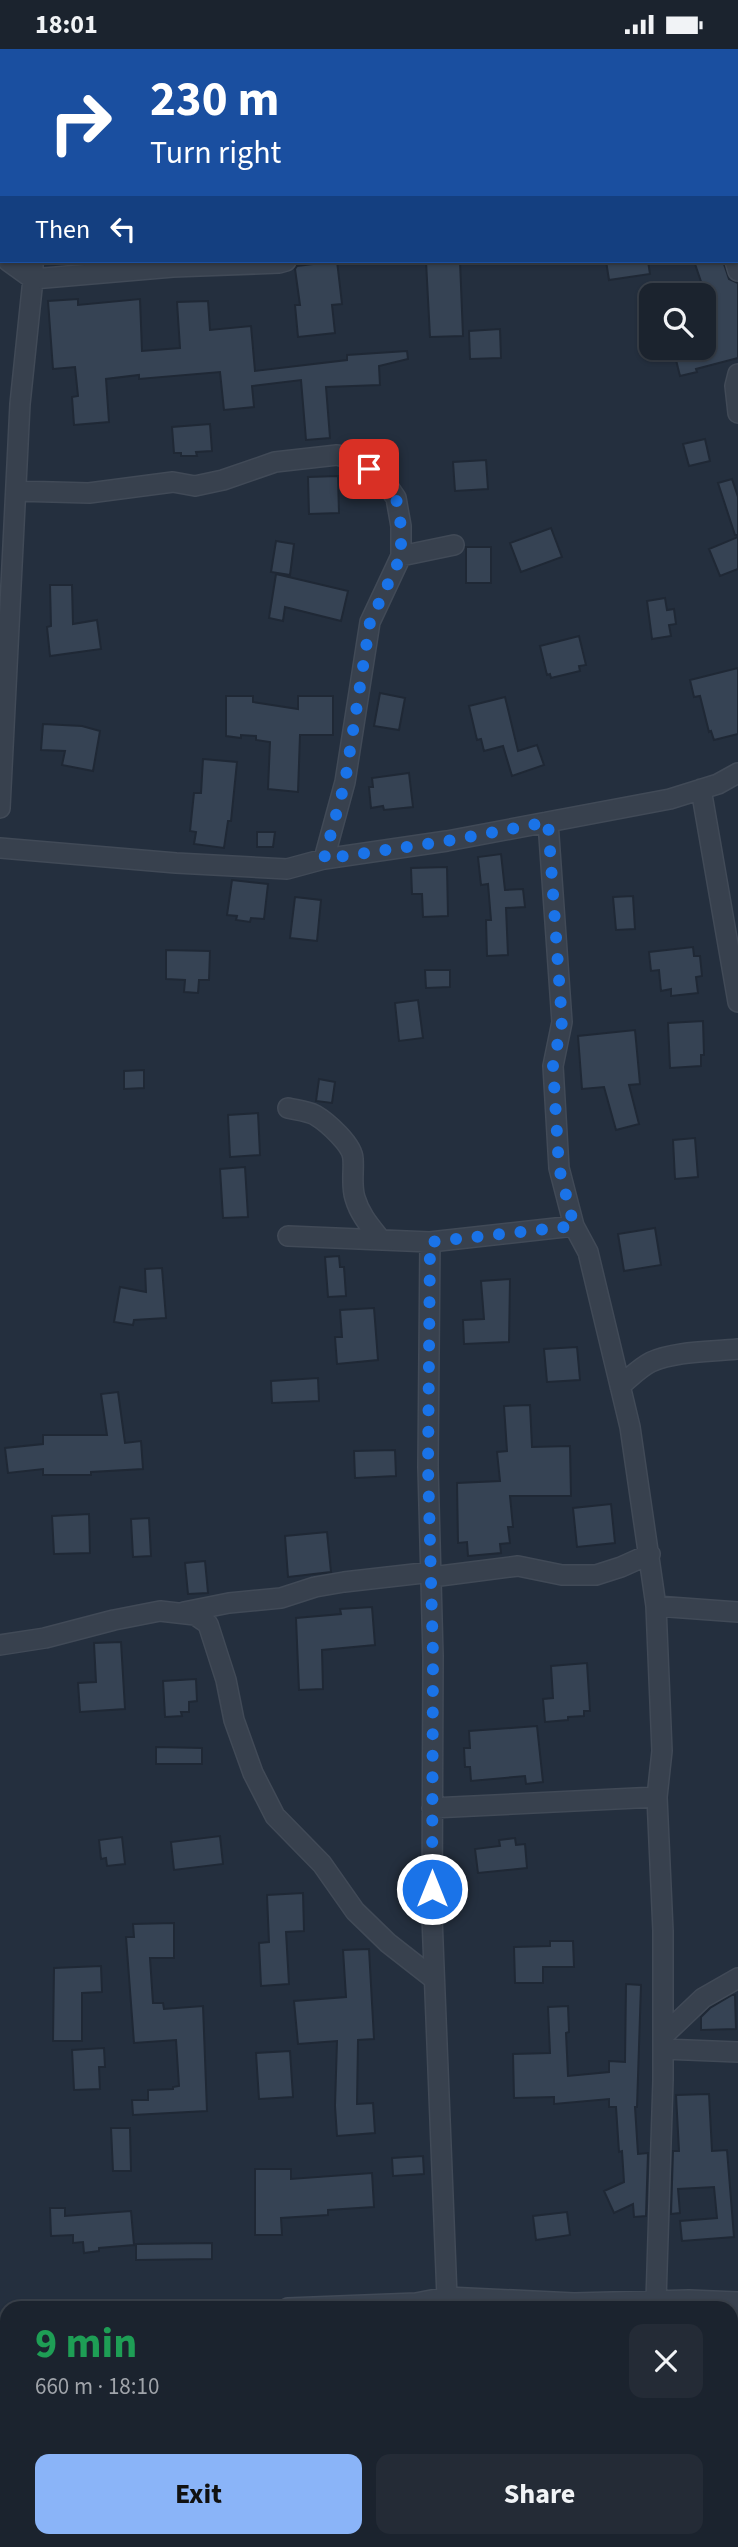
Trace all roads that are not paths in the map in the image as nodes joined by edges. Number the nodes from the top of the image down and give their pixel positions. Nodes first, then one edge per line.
1 (14, 263) edge
2 (216, 263) edge
3 (279, 263) edge
4 (33, 270) edge
5 (738, 374) edge
6 (738, 413) edge
7 (16, 491) junction
8 (454, 545) dead end
9 (401, 556) junction
10 (4, 656) edge
11 (738, 773) edge
12 (701, 789) junction
13 (0, 808) edge
14 (548, 822) junction
15 (0, 848) edge
16 (324, 859) junction
17 (738, 1002) edge
18 (288, 1108) dead end
19 (574, 1226) junction
20 (288, 1236) dead end
21 (380, 1240) junction
22 (430, 1242) junction
23 (738, 1349) edge
24 (620, 1386) junction
25 (650, 1554) junction
26 (432, 1575) junction
27 (656, 1606) junction
28 (184, 1612) junction
29 (738, 1612) edge
30 (0, 1645) edge
31 (657, 1797) junction
32 (432, 1808) junction
33 (738, 1978) edge
34 (434, 1979) junction
35 (663, 2043) junction
36 (738, 2052) edge
37 (447, 2297) junction
38 (426, 2301) edge
39 (465, 2301) edge
40 (656, 2301) edge

1 - 4 street
2 - 3 street
2 - 4 street
4 - 7 street
5 - 6 street
7 - 9 street
7 - 10 street
8 - 9 street
9 - 16 street
10 - 13 street
11 - 12 street
12 - 14 street
12 - 17 street
14 - 16 street
14 - 19 street
15 - 16 street
18 - 21 street
19 - 22 street
19 - 24 street
20 - 21 street
21 - 22 street
22 - 26 street
23 - 24 street
24 - 25 street
25 - 26 street
25 - 27 street
26 - 28 street
26 - 32 street
27 - 29 street
27 - 31 street
28 - 30 street
28 - 34 street
31 - 32 street
31 - 35 street
32 - 34 street
33 - 35 street
34 - 37 street
35 - 36 street
35 - 40 street
37 - 38 street
37 - 39 street

